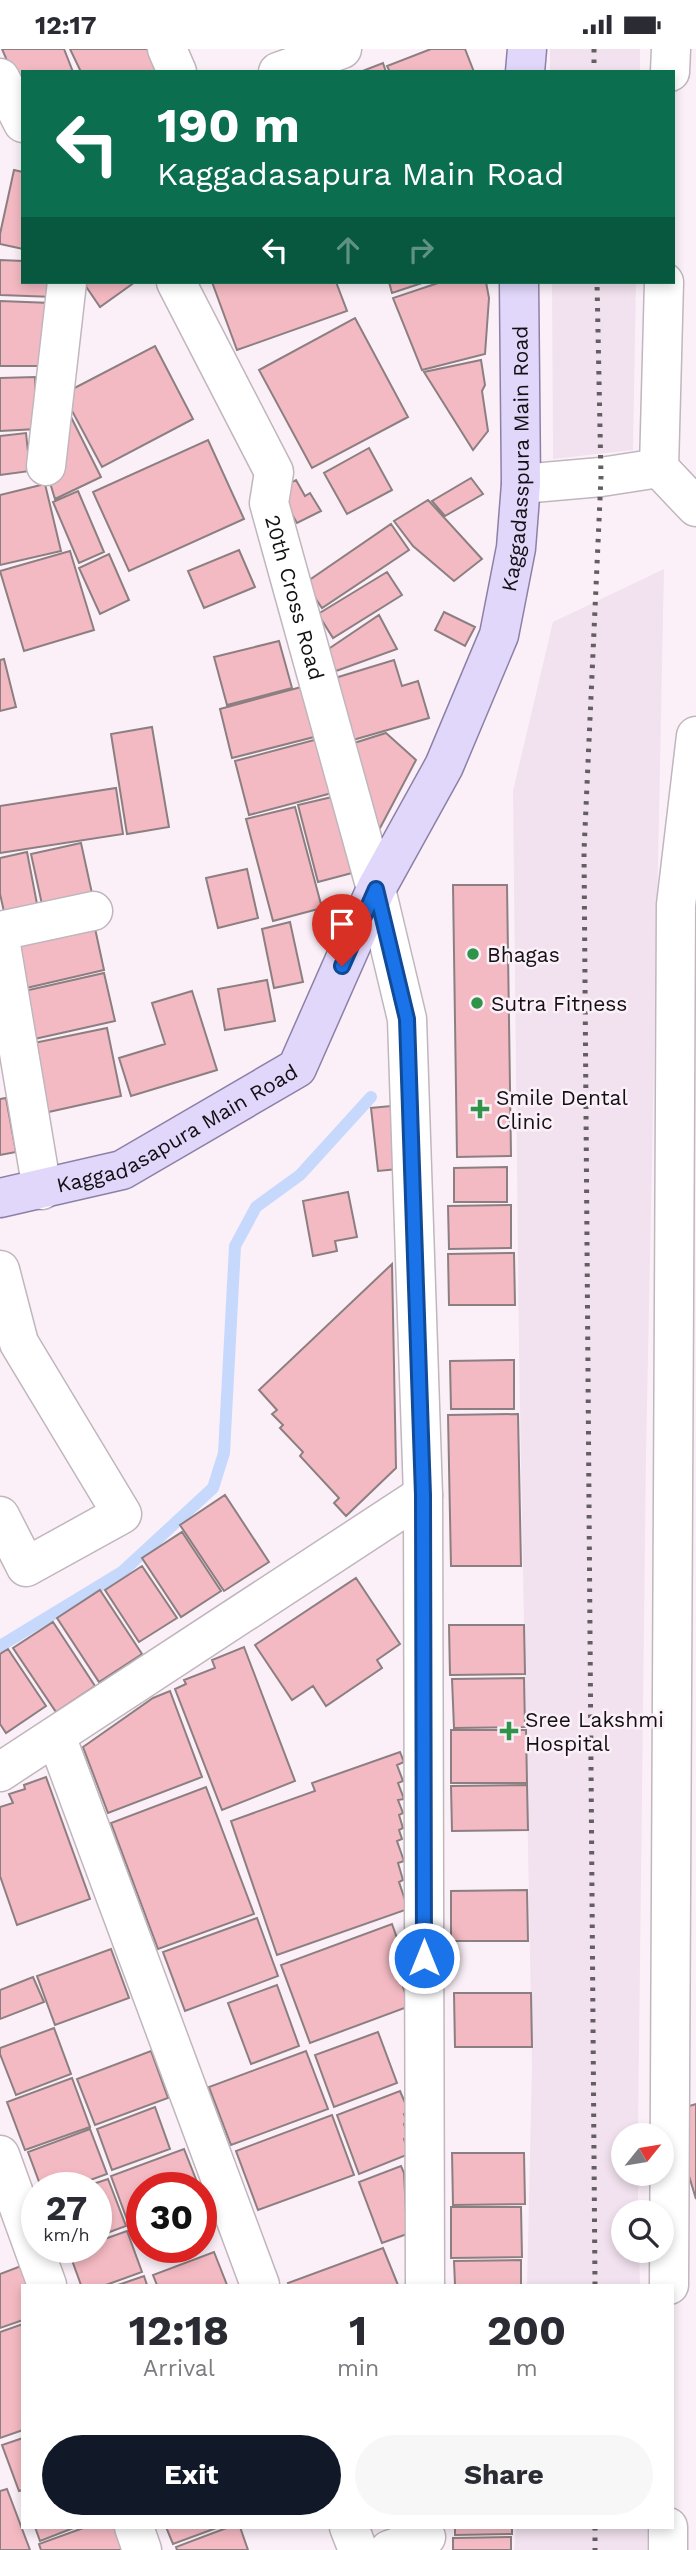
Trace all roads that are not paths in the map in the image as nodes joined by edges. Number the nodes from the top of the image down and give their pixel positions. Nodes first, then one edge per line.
1 (167, 49) edge
2 (342, 49) edge
3 (527, 49) edge
4 (671, 49) edge
5 (281, 63) edge
6 (176, 70) edge
7 (526, 70) edge
8 (670, 70) edge
9 (0, 78) edge
10 (21, 119) edge
11 (0, 138) edge
12 (21, 139) edge
13 (67, 284) edge
14 (177, 284) edge
15 (520, 284) edge
16 (664, 284) edge
17 (46, 466) dead end
18 (659, 468) junction
19 (520, 484) junction
20 (696, 507) edge
21 (499, 635) joint
22 (696, 736) edge
23 (376, 889) junction
24 (93, 911) dead end
25 (0, 931) edge
26 (0, 939) edge
27 (686, 962) edge
28 (42, 1190) junction
29 (0, 1198) edge
30 (0, 1270) edge
31 (423, 1495) junction
32 (0, 1516) edge
33 (56, 1736) junction
34 (0, 1772) edge
35 (683, 2044) edge
36 (0, 2155) edge
37 (47, 2284) edge
38 (260, 2284) edge
39 (425, 2284) edge
40 (669, 2284) edge
41 (135, 2529) edge
42 (350, 2529) edge
43 (668, 2529) edge
44 (426, 2538) edge
45 (142, 2550) edge
46 (358, 2550) edge
47 (389, 2550) edge
48 (668, 2550) edge

1 - 6 street
2 - 5 street
3 - 7 main road
4 - 8 street
9 - 10 street
11 - 12 street
13 - 17 street
14 - 23 street, 20th Cross Road
15 - 19 main road, Kaggadasspura Main Road
16 - 18 street
18 - 19 street
18 - 20 street
19 - 21 main road, Kaggadasspura Main Road
21 - 23 main road, Kaggadasapura Main Road
22 - 27 street
23 - 28 main road, Kaggadasapura Main Road
23 - 31 street, 20th Cross Road
24 - 25 street
26 - 28 street
27 - 35 street
28 - 29 main road, Kaggadasapura Main Road
30 - 32 street
31 - 33 street
31 - 39 street, 20th Cross Road
33 - 34 street
33 - 38 street
35 - 40 street
36 - 37 street
41 - 45 street
42 - 46 street
43 - 48 street
44 - 47 street

